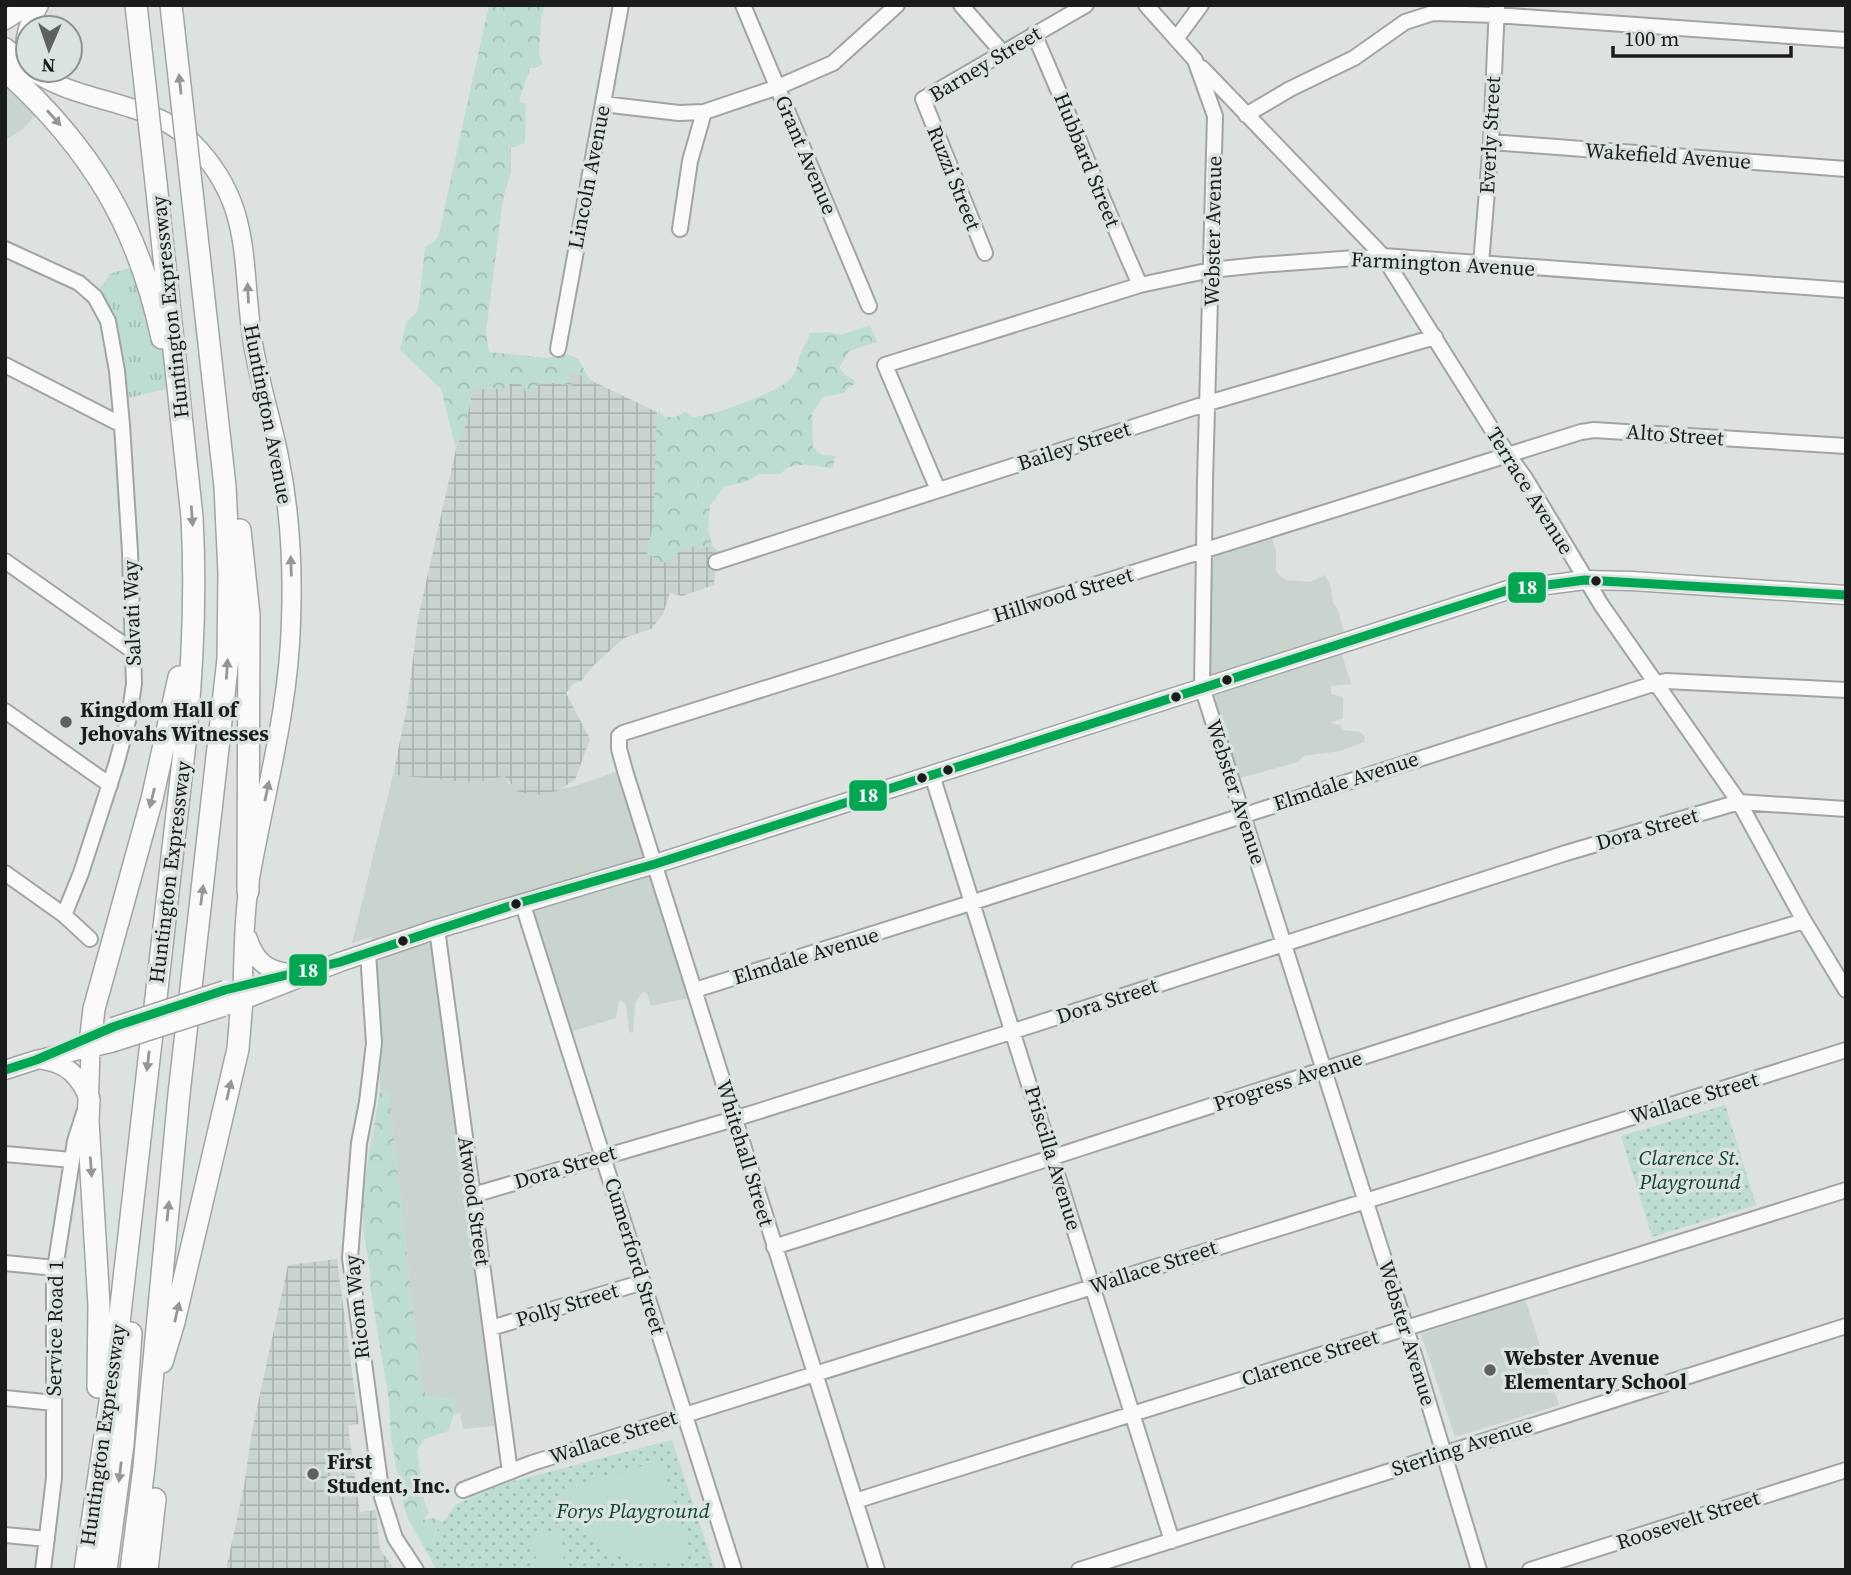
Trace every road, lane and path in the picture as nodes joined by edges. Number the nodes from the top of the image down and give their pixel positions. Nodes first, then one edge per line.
1 (29, 5) edge
2 (136, 5) edge
3 (171, 5) edge
4 (621, 5) edge
5 (743, 5) edge
6 (897, 5) edge
7 (961, 5) edge
8 (1086, 5) edge
9 (1146, 5) edge
10 (1201, 5) edge
11 (1497, 10) edge
12 (5, 20) edge
13 (1034, 34) junction
14 (1176, 39) junction
15 (1846, 40) edge
16 (1002, 52) junction
17 (1195, 60) junction
18 (5, 70) edge
19 (59, 84) edge
20 (778, 88) junction
21 (924, 103) joint
22 (603, 104) junction
23 (704, 111) junction
24 (1246, 115) junction
25 (1491, 142) junction
26 (1846, 169) edge
27 (680, 229) dead end
28 (5, 248) edge
29 (985, 253) dead end
30 (1383, 257) junction
31 (1481, 264) junction
32 (1211, 270) junction
33 (1140, 285) junction
34 (1846, 290) edge
35 (869, 306) dead end
36 (206, 314) junction
37 (1435, 337) junction
38 (558, 349) dead end
39 (5, 365) edge
40 (1208, 403) junction
41 (121, 425) junction
42 (1846, 446) edge
43 (1508, 455) junction
44 (189, 472) junction
45 (937, 490) junction
46 (1204, 551) junction
47 (195, 560) junction
48 (5, 561) edge
49 (716, 562) dead end
50 (1585, 580) junction
51 (1846, 595) edge
52 (133, 650) junction
53 (1656, 683) junction
54 (1202, 687) junction
55 (1846, 690) edge
56 (5, 711) edge
57 (619, 736) joint
58 (932, 775) junction
59 (110, 786) junction
60 (1740, 802) junction
61 (1846, 809) edge
62 (1242, 814) junction
63 (655, 864) junction
64 (5, 873) edge
65 (248, 891) junction
66 (522, 902) junction
67 (972, 904) junction
68 (64, 915) junction
69 (1804, 922) junction
70 (437, 929) junction
71 (246, 931) junction
72 (90, 939) dead end
73 (1283, 943) junction
74 (368, 953) junction
75 (293, 976) junction
76 (695, 990) junction
77 (1846, 990) edge
78 (233, 996) junction
79 (1014, 1031) junction
80 (102, 1038) junction
81 (1846, 1050) edge
82 (36, 1060) junction
83 (5, 1070) edge
84 (1324, 1070) junction
85 (89, 1099) junction
86 (734, 1118) junction
87 (5, 1154) edge
88 (604, 1155) junction
89 (1053, 1158) junction
90 (72, 1160) junction
91 (1846, 1190) edge
92 (473, 1195) junction
93 (1364, 1200) junction
94 (131, 1209) junction
95 (774, 1247) junction
96 (5, 1263) edge
97 (55, 1268) junction
98 (643, 1282) junction
99 (1093, 1286) junction
100 (1846, 1326) edge
101 (491, 1328) junction
102 (1406, 1328) junction
103 (815, 1374) junction
104 (5, 1398) edge
105 (150, 1401) junction
106 (54, 1403) junction
107 (684, 1415) junction
108 (1132, 1415) junction
109 (149, 1423) junction
110 (1444, 1453) junction
111 (1846, 1470) edge
112 (510, 1472) junction
113 (463, 1490) dead end
114 (855, 1501) junction
115 (95, 1510) junction
116 (5, 1535) edge
117 (47, 1539) junction
118 (1172, 1541) junction
119 (43, 1570) edge
120 (85, 1570) edge
121 (106, 1570) edge
122 (131, 1570) edge
123 (147, 1570) edge
124 (416, 1570) edge
125 (734, 1570) edge
126 (877, 1570) edge
127 (1079, 1570) edge
128 (1479, 1570) edge
129 (1530, 1570) edge

1 - 12 main road
2 - 44 highway, Huntington Expressway, bridge
36 -> 3 highway, Huntington Expressway, bridge
4 - 22 street, Lincoln Avenue
5 - 20 street, Grant Avenue
6 - 20 street
7 - 16 street
8 - 13 street, Barney Street
9 - 14 street, Webster Avenue
10 - 14 street
11 - 15 street
11 - 24 street
11 - 25 street, Everly Street
13 - 16 street, Barney Street
13 - 33 street, Hubbard Street
14 - 17 street, Webster Avenue
16 - 21 street, Barney Street
17 - 24 street, Terrace Avenue
17 - 32 street, Webster Avenue
18 -> 44 highway
65 -> 19 main road, Huntington Avenue
20 - 23 street
20 - 35 street, Grant Avenue
21 - 29 street, Ruzzi Street
22 - 23 street
22 - 38 street, Lincoln Avenue
23 - 27 street
24 - 30 street, Terrace Avenue
25 - 26 street, Wakefield Avenue
25 - 31 street, Everly Street
28 - 41 street, Salvati Way
30 - 31 street, Farmington Avenue
30 - 32 street, Farmington Avenue
30 - 37 street, Terrace Avenue
31 - 34 street, Farmington Avenue
32 - 33 street, Farmington Avenue
32 - 40 street, Webster Avenue
33 - 45 street, Farmington Avenue
36 - 65 highway
105 -> 36 highway, Huntington Expressway
37 - 40 street, Bailey Street
37 - 43 street, Terrace Avenue
39 - 41 street
40 - 45 street, Bailey Street
40 - 46 street, Webster Avenue
41 - 52 street, Salvati Way
42 - 43 street, Alto Street
43 - 46 street, Hillwood Street
43 - 50 street, Terrace Avenue
44 -> 47 highway, Huntington Expressway
45 - 49 street, Bailey Street
46 - 54 street, Webster Avenue
46 - 57 street, Hillwood Street
47 -> 80 highway
47 -> 94 highway, Huntington Expressway
48 - 52 street
50 - 51 main road
50 - 53 street, Terrace Avenue
50 - 54 main road
52 - 59 street, Salvati Way
53 - 55 street, Elmdale Avenue
53 - 60 street, Terrace Avenue
53 - 62 street, Elmdale Avenue
54 - 58 main road
54 - 62 street, Webster Avenue
56 - 59 street
57 - 63 street, Whitehall Street
58 - 63 main road
58 - 67 street, Priscilla Avenue
59 - 68 street, Salvati Way
60 - 61 street
60 - 69 street, Terrace Avenue
60 - 73 street, Dora Street
62 - 67 street, Elmdale Avenue
62 - 73 street, Webster Avenue
63 - 66 main road
63 - 76 street, Whitehall Street
64 - 68 street
65 - 71 main road, Huntington Avenue
66 - 70 main road
66 - 88 street, Cumerford Street
67 - 76 street, Elmdale Avenue
67 - 79 street, Priscilla Avenue
68 - 72 street
69 - 77 street, Terrace Avenue
69 - 84 street, Progress Avenue
70 - 74 main road
70 - 92 street, Atwood Street
71 - 75 main road
71 - 78 main road, Huntington Avenue
73 - 79 street, Dora Street
73 - 84 street, Webster Avenue
74 - 75 main road
74 - 124 street, Ricom Way
75 - 78 main road
76 - 86 street, Whitehall Street
78 - 80 main road, bridge
105 -> 78 highway
79 - 86 street, Dora Street
79 - 89 street, Priscilla Avenue
80 - 82 main road
80 - 85 main road, Service Road 1
81 - 93 street, Wallace Street
82 - 83 main road
82 - 85 main road
84 - 89 street, Progress Avenue
84 - 93 street, Webster Avenue
85 - 90 street, Service Road 1
85 -> 115 highway
86 - 88 street, Dora Street
86 - 95 street, Whitehall Street
87 - 90 street
88 - 92 street, Dora Street
88 - 98 street, Cumerford Street
89 - 95 street, Progress Avenue
89 - 99 street, Priscilla Avenue
90 - 97 street, Service Road 1
91 - 102 street, Clarence Street
92 - 101 street, Atwood Street
93 - 99 street, Wallace Street
93 - 102 street, Webster Avenue
94 - 115 highway, Huntington Expressway
94 -> 121 highway
95 - 103 street, Whitehall Street
96 - 97 street
97 - 106 street, Service Road 1
98 - 101 street, Polly Street
98 - 107 street, Cumerford Street
99 - 103 street, Wallace Street
99 - 108 street, Priscilla Avenue
100 - 110 street, Sterling Avenue
101 - 112 street, Atwood Street
102 - 108 street, Clarence Street
102 - 110 street, Webster Avenue
103 - 107 street, Wallace Street
103 - 114 street, Whitehall Street
104 - 106 street
105 - 109 highway, Huntington Expressway
106 - 117 street, Service Road 1
107 - 112 street, Wallace Street
107 - 125 street, Cumerford Street
108 - 114 street, Clarence Street
108 - 118 street, Priscilla Avenue
109 - 122 highway, Huntington Expressway
109 - 123 highway
110 - 118 street, Sterling Avenue
110 - 128 street, Webster Avenue
111 - 129 street, Roosevelt Street
112 - 113 street, Wallace Street
114 - 126 street, Whitehall Street
115 - 120 highway, Huntington Expressway
116 - 117 street
117 - 119 street, Service Road 1
118 - 127 street, Sterling Avenue

